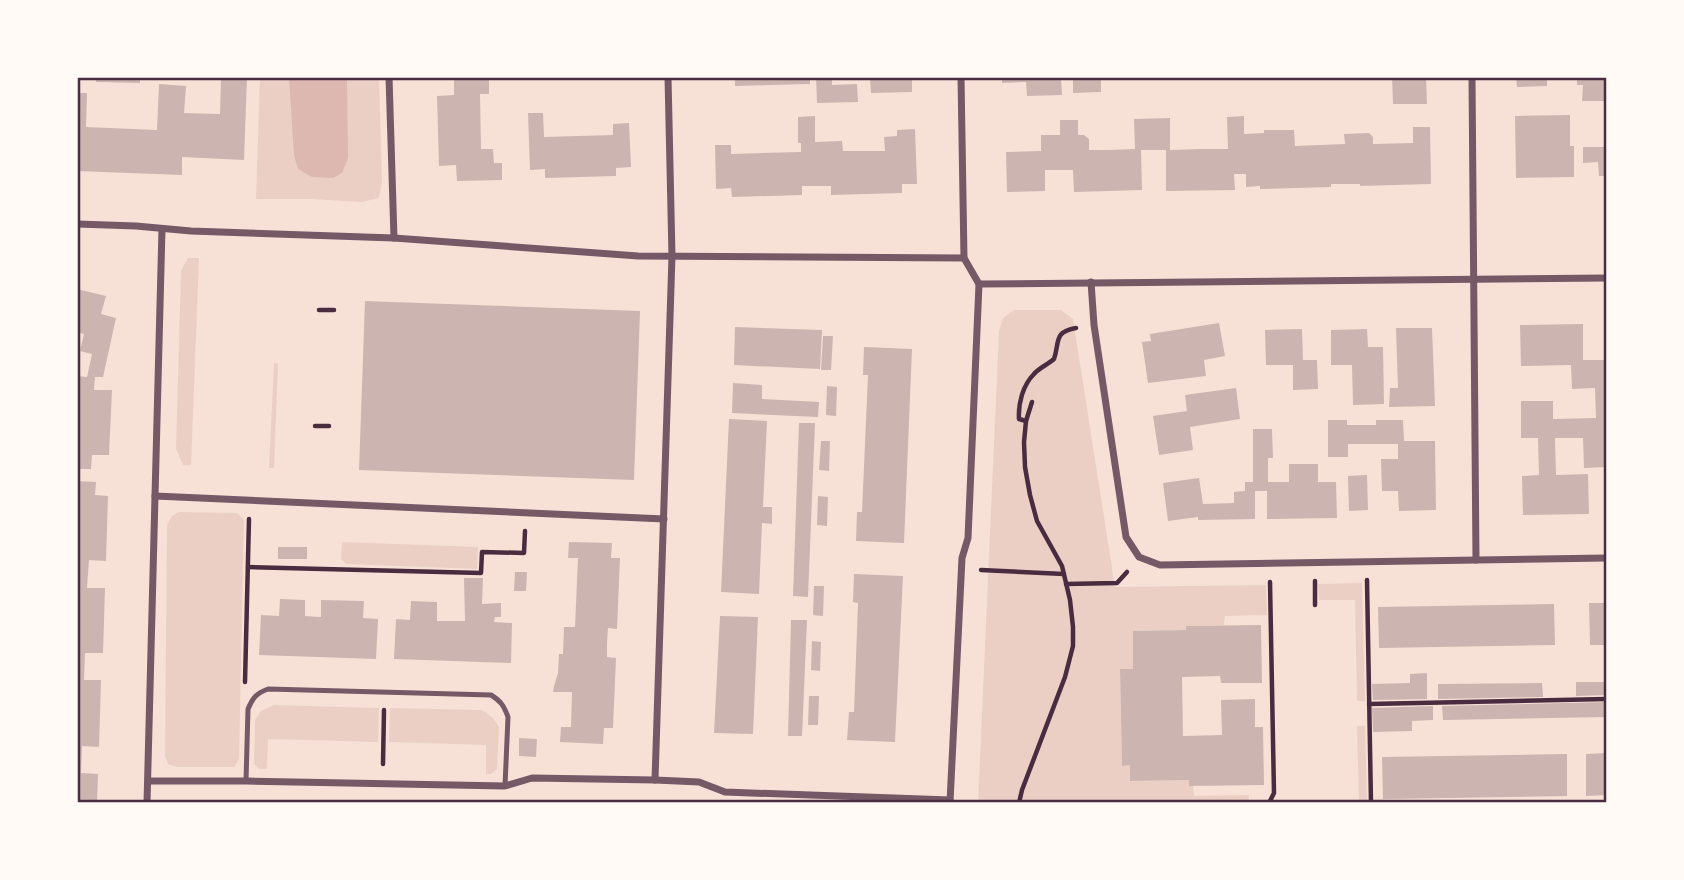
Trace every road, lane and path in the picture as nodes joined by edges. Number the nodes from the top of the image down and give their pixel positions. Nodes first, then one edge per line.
1 (389, 77) edge
2 (668, 77) edge
3 (961, 77) edge
4 (1472, 77) edge
5 (77, 224) edge
6 (162, 229) junction
7 (394, 238) junction
8 (672, 256) junction
9 (964, 258) junction
10 (1607, 278) edge
11 (1474, 280) junction
12 (1091, 282) junction
13 (979, 284) junction
14 (319, 310) dead end
15 (334, 310) dead end
16 (1094, 325) junction
17 (1032, 402) dead end
18 (1026, 421) junction
19 (314, 426) dead end
20 (329, 426) dead end
21 (155, 496) junction
22 (250, 501) junction
23 (526, 513) junction
24 (664, 519) junction
25 (1139, 557) junction
26 (1607, 558) edge
27 (1476, 559) junction
28 (1366, 562) junction
29 (1269, 563) junction
30 (248, 567) junction
31 (961, 570) junction
32 (1064, 573) junction
33 (1066, 584) junction
34 (385, 691) junction
35 (258, 692) junction
36 (1607, 699) edge
37 (1369, 704) junction
38 (655, 780) junction
39 (148, 781) junction
40 (246, 781) junction
41 (383, 783) junction
42 (505, 786) junction
43 (950, 801) edge
44 (147, 803) edge
45 (1019, 803) edge
46 (1269, 803) edge
47 (1371, 803) edge

1 - 7 street
2 - 8 street
3 - 9 street
4 - 11 street
5 - 6 street
6 - 7 street
6 - 21 street
7 - 8 street
8 - 9 street
8 - 24 street
9 - 13 street
10 - 11 street
11 - 12 street
11 - 27 street
12 - 13 street
12 - 16 street
13 - 31 street
14 - 15 path
16 - 18 path
16 - 25 street
17 - 18 path
18 - 32 path
19 - 20 path
21 - 22 street
21 - 39 street
22 - 23 street
22 - 30 path
23 - 24 street
23 - 30 path
24 - 38 street
25 - 29 street
25 - 33 path
26 - 27 street
27 - 28 street
28 - 29 street
28 - 37 path
29 - 46 path
30 - 35 path
31 - 32 path
31 - 43 street
32 - 33 path
33 - 45 path
34 - 35 lane
34 - 41 path
34 - 42 lane
35 - 40 lane
36 - 37 path
37 - 47 path
38 - 42 street
38 - 43 street
39 - 40 street
39 - 44 street
40 - 41 street
41 - 42 street

